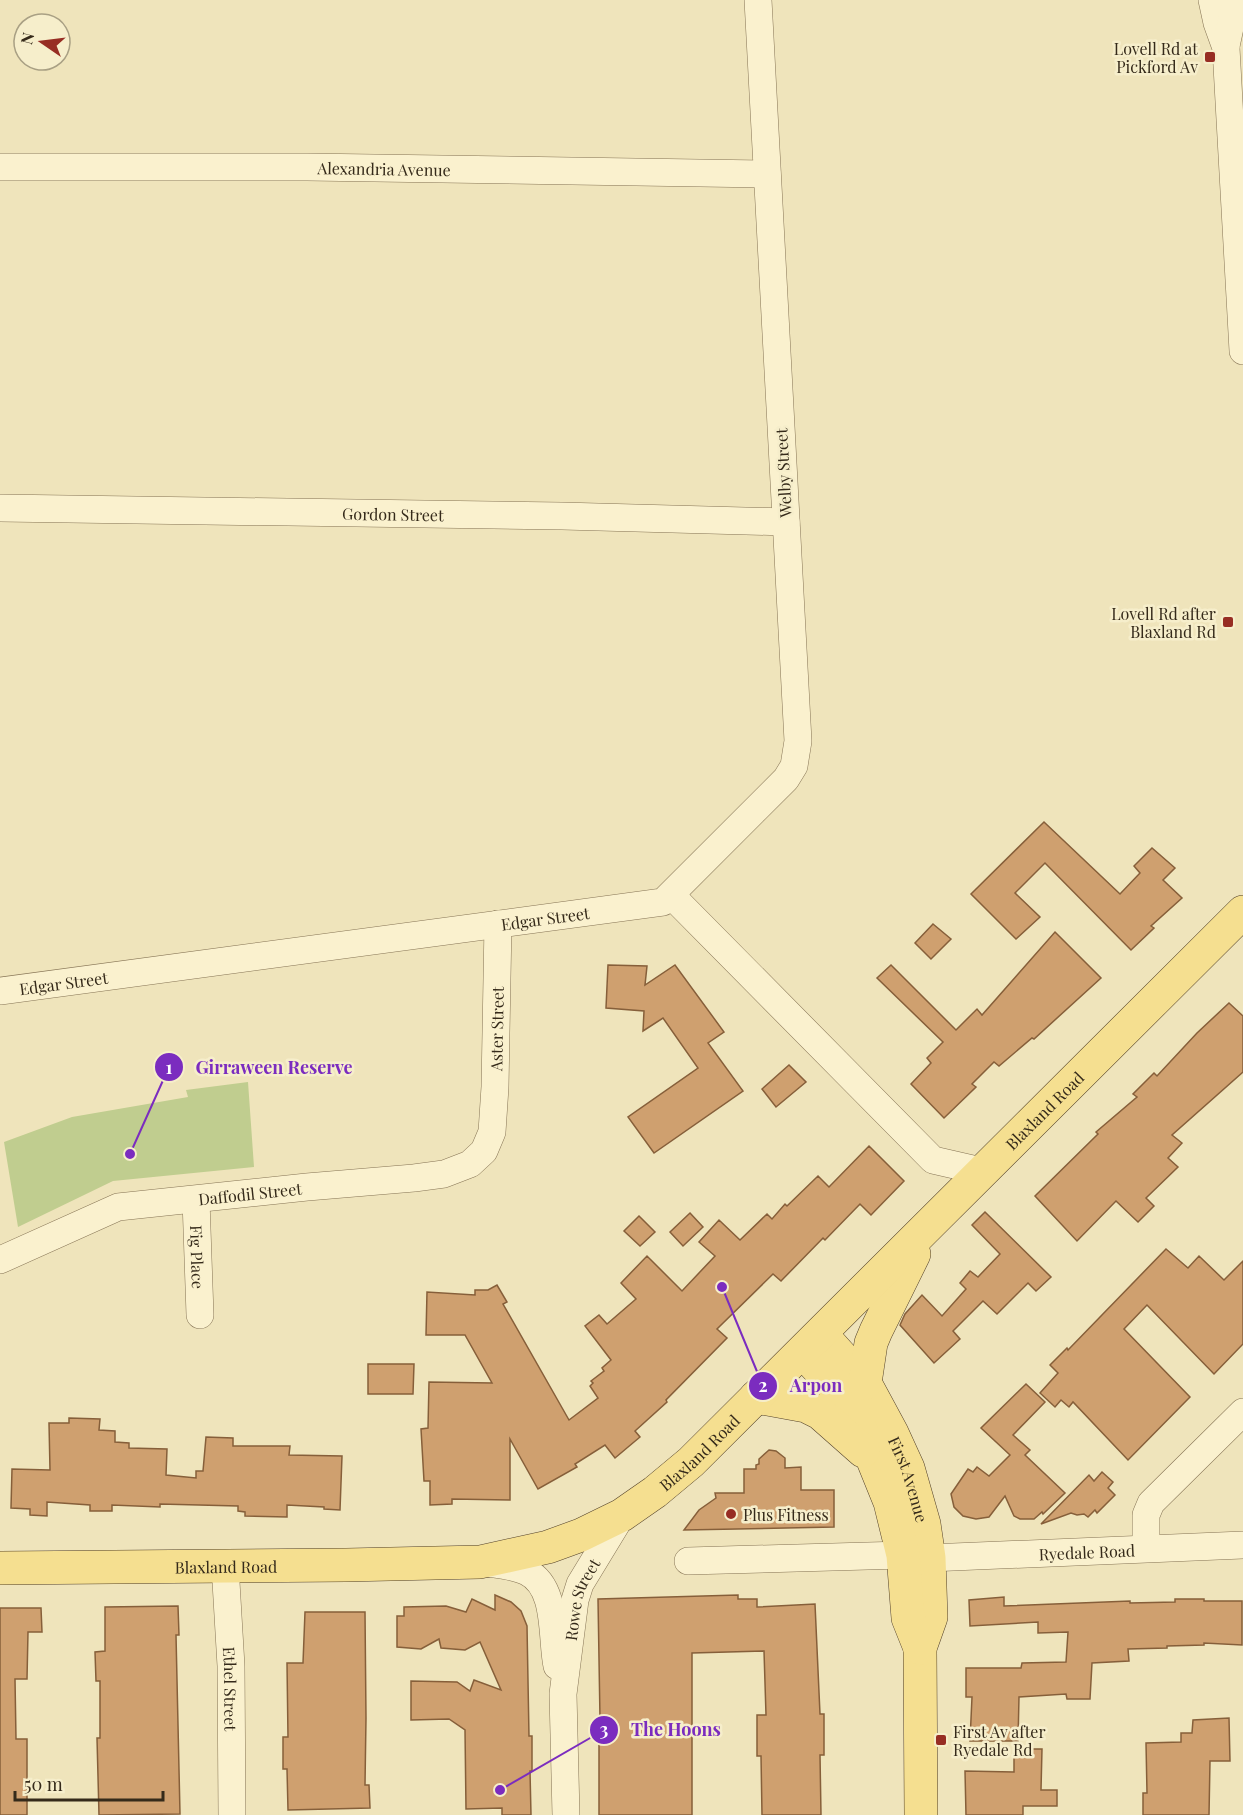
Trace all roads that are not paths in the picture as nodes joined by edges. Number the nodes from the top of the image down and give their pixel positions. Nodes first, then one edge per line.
1 (758, 0) edge
2 (1212, 0) edge
3 (1236, 0) edge
4 (1226, 48) junction
5 (0, 167) edge
6 (767, 174) junction
7 (1243, 351) edge
8 (0, 508) edge
9 (786, 522) junction
10 (672, 896) junction
11 (1243, 912) edge
12 (498, 924) junction
13 (0, 991) edge
14 (492, 1132) joint
15 (981, 1171) junction
16 (196, 1200) junction
17 (932, 1220) junction
18 (0, 1260) edge
19 (200, 1316) dead end
20 (812, 1343) junction
21 (865, 1383) junction
22 (756, 1397) junction
23 (1243, 1412) edge
24 (872, 1461) junction
25 (622, 1515) junction
26 (1243, 1545) edge
27 (1146, 1548) junction
28 (916, 1557) junction
29 (688, 1561) dead end
30 (480, 1562) junction
31 (225, 1565) junction
32 (0, 1568) edge
33 (563, 1694) junction
34 (232, 1815) edge
35 (566, 1815) edge
36 (921, 1815) edge

1 - 6 street, Welby Street
2 - 4 street
3 - 4 street
4 - 7 street
5 - 6 street, Alexandria Avenue
6 - 9 street, Welby Street
8 - 9 street, Gordon Street
9 - 10 street, Welby Street
10 - 12 street, Edgar Street
10 - 15 street
11 - 15 main road, Blaxland Road
12 - 13 street, Edgar Street
12 - 14 street, Aster Street
14 - 16 street, Daffodil Street
15 - 17 main road, Blaxland Road
16 - 18 street, Daffodil Street
16 - 19 street, Fig Place
17 - 20 main road, Blaxland Road
17 - 21 main road
20 - 21 main road, First Avenue
20 - 22 main road, Blaxland Road
20 - 24 main road, First Avenue
21 - 28 main road, First Avenue
22 - 24 main road
22 - 25 main road, Blaxland Road
23 - 27 street
24 - 28 main road, First Avenue
25 - 30 main road, Blaxland Road
25 - 33 street, Rowe Street
26 - 27 street, Ryedale Road
27 - 28 street, Ryedale Road
28 - 29 street, Ryedale Road
28 - 36 main road, First Avenue
30 - 31 main road, Blaxland Road
30 - 33 street, Rowe Street
31 - 32 main road, Blaxland Road
31 - 34 street, Ethel Street
33 - 35 street, Rowe Street

